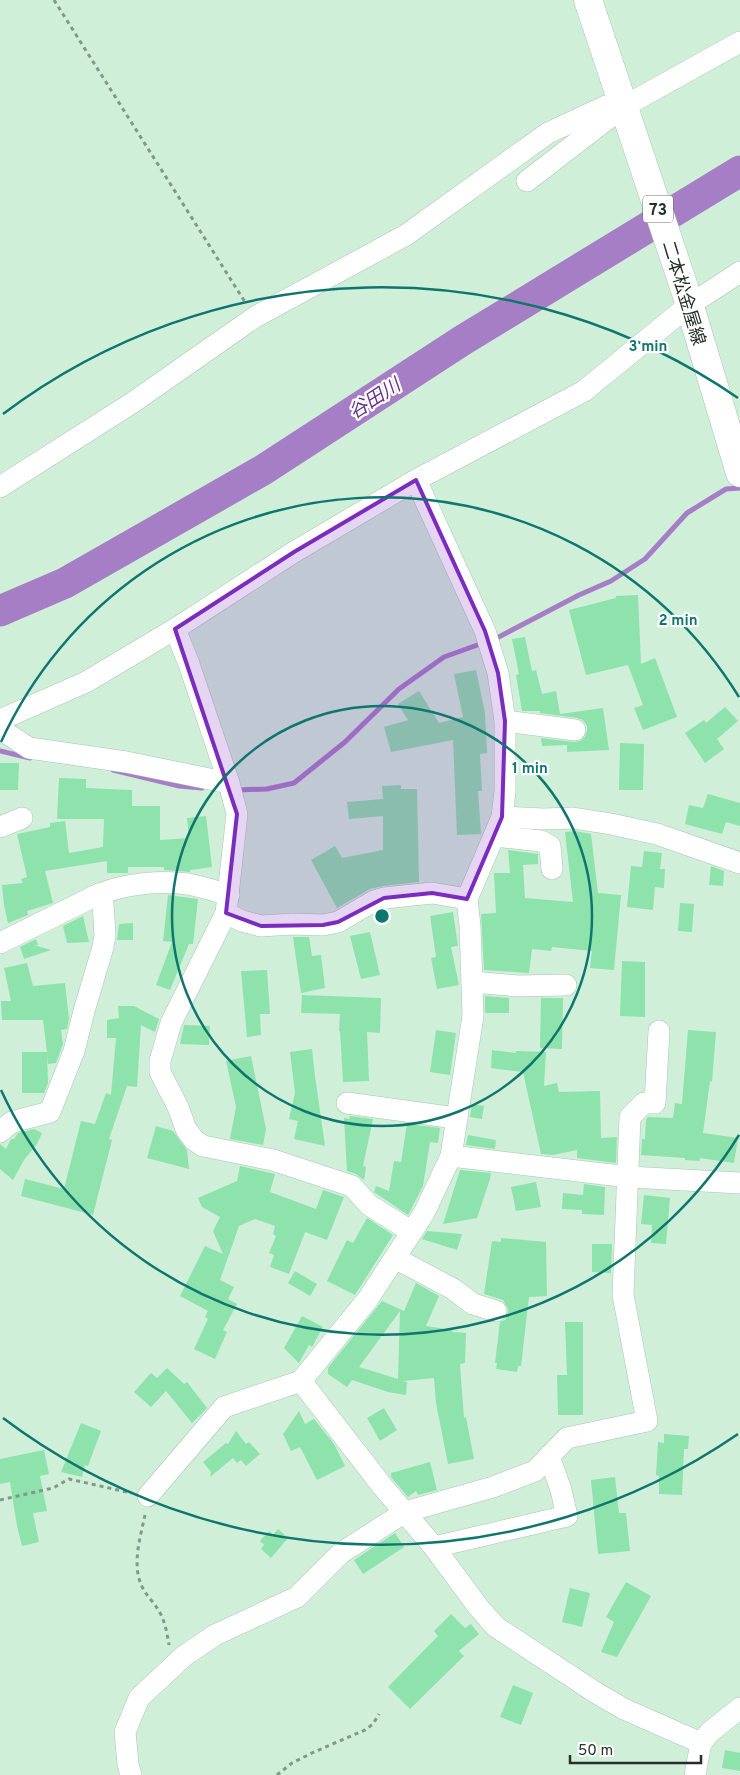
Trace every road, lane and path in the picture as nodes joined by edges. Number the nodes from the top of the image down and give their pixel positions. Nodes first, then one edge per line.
1 (54, 0) edge
2 (588, 0) edge
3 (740, 42) edge
4 (627, 116) junction
5 (527, 180) dead end
6 (740, 272) edge
7 (687, 299) junction
8 (255, 317) junction
9 (740, 470) edge
10 (416, 480) junction
11 (0, 487) edge
12 (175, 629) junction
13 (0, 720) edge
14 (504, 721) junction
15 (0, 729) edge
16 (575, 730) dead end
17 (229, 783) junction
18 (22, 818) dead end
19 (498, 826) junction
20 (0, 827) edge
21 (740, 863) edge
22 (552, 869) dead end
23 (99, 894) junction
24 (467, 898) junction
25 (228, 904) junction
26 (0, 943) edge
27 (472, 982) junction
28 (566, 985) dead end
29 (660, 1032) dead end
30 (347, 1103) dead end
31 (456, 1118) junction
32 (0, 1132) edge
33 (451, 1156) junction
34 (629, 1178) junction
35 (740, 1183) edge
36 (412, 1232) junction
37 (395, 1258) junction
38 (496, 1311) dead end
39 (301, 1381) junction
40 (549, 1456) junction
41 (148, 1496) junction
42 (0, 1500) edge
43 (405, 1512) junction
44 (434, 1547) junction
45 (166, 1672) junction
46 (740, 1708) edge
47 (379, 1714) dead end
48 (701, 1743) junction
49 (131, 1775) edge
50 (277, 1775) edge
51 (695, 1775) edge

1 - 8 path
2 - 4 main road, 二本松金屋線 / 73
3 - 4 street
4 - 5 street
4 - 7 main road, 二本松金屋線 / 73
4 - 8 street
6 - 7 street
7 - 9 main road, 二本松金屋線 / 73
7 - 10 street
8 - 11 street
10 - 12 street
10 - 14 street
12 - 13 street
12 - 17 street
14 - 16 street
14 - 19 street
15 - 17 street
17 - 25 street
18 - 20 street
19 - 21 street
19 - 22 street
19 - 24 street
23 - 25 street
23 - 26 street
23 - 32 street
24 - 25 street
24 - 27 street
25 - 36 street
27 - 28 street
27 - 31 street
29 - 34 street
30 - 31 street
31 - 33 street
33 - 34 street
33 - 36 street
34 - 35 street
34 - 40 street
36 - 37 street
37 - 38 street
37 - 39 street
39 - 41 street
39 - 43 street
40 - 43 street
40 - 44 street
41 - 42 path
41 - 45 path
43 - 44 street
43 - 45 street
44 - 48 street
45 - 49 street
46 - 48 street
47 - 50 path
48 - 51 street

